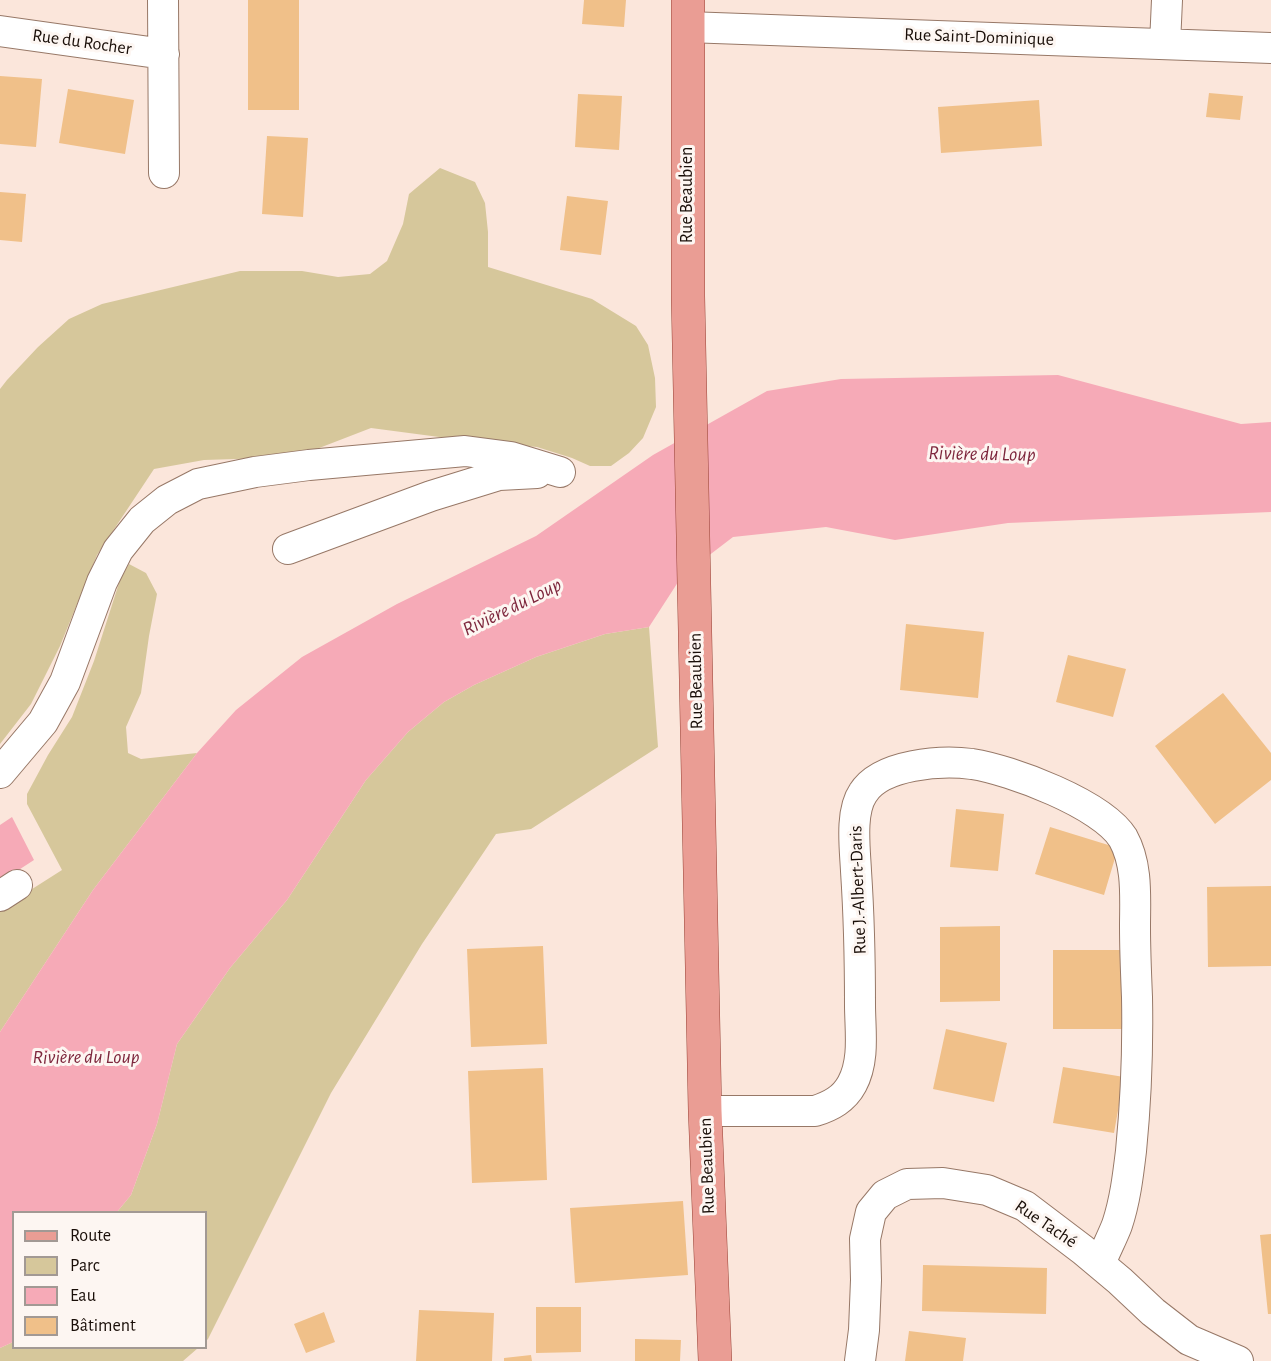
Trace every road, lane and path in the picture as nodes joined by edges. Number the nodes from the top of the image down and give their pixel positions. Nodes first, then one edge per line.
1 (163, 0) edge
2 (1167, 0) edge
3 (687, 14) edge
4 (0, 31) edge
5 (1165, 44) junction
6 (1271, 48) edge
7 (164, 54) junction
8 (164, 173) dead end
9 (288, 549) dead end
10 (0, 773) edge
11 (705, 1111) junction
12 (1100, 1264) junction
13 (714, 1361) edge
14 (860, 1361) edge
15 (1238, 1361) edge

1 - 7 street
2 - 5 street
3 - 5 street, Rue Saint-Dominique
3 - 11 main road, Rue Beaubien
4 - 7 street, Rue du Rocher
5 - 6 street, Rue Saint-Dominique
7 - 8 street
9 - 10 street
11 - 12 street, Rue J.-Albert-Daris
11 - 13 main road, Rue Beaubien
12 - 14 street, Rue Taché
12 - 15 street, Rue Taché

